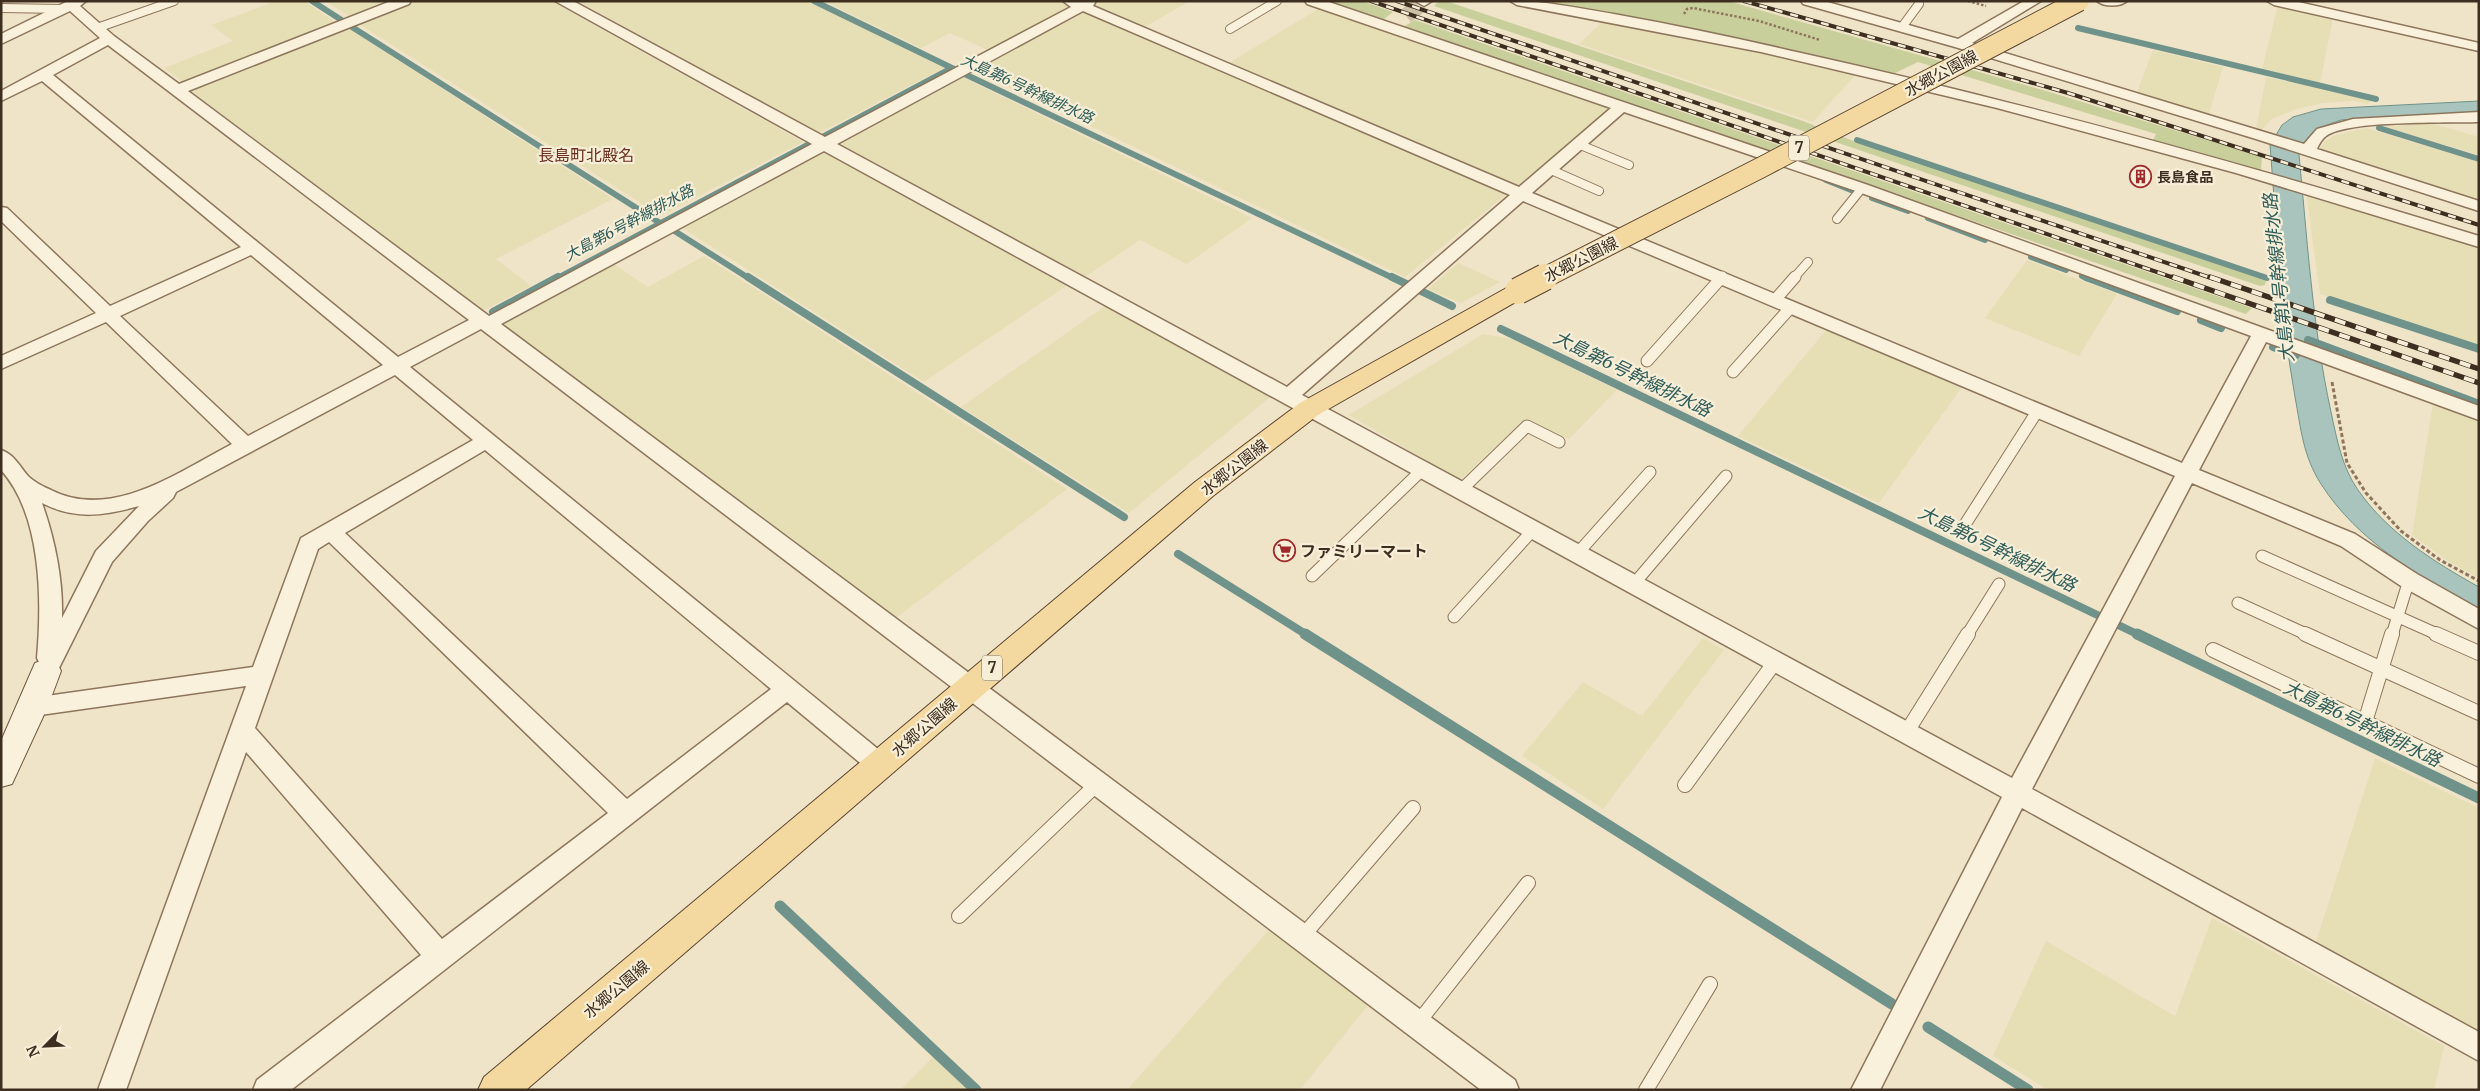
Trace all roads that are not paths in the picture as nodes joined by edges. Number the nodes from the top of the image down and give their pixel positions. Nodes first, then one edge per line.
1 (174, 1) edge
2 (404, 1) edge
3 (562, 1) edge
4 (1277, 1) edge
5 (1312, 1) edge
6 (1517, 1) edge
7 (1808, 1) edge
8 (2034, 1) edge
9 (2079, 1) edge
10 (2104, 1) edge
11 (2120, 1) edge
12 (2274, 1) edge
13 (1081, 3) edge
14 (1919, 4) dead end
15 (71, 5) edge
16 (1, 8) edge
17 (1406, 16) tunnel mouth
18 (1392, 27) junction
19 (1902, 28) junction
20 (1230, 29) dead end
21 (103, 33) junction
22 (1, 40) edge
23 (1960, 44) junction
24 (2479, 47) edge
25 (44, 75) junction
26 (177, 90) junction
27 (1, 97) edge
28 (1622, 106) junction
29 (2479, 117) edge
30 (818, 141) junction
31 (1578, 144) junction
32 (2304, 149) junction
33 (1629, 165) dead end
34 (1549, 169) junction
35 (1862, 188) junction
36 (1599, 191) dead end
37 (1521, 194) junction
38 (2479, 206) edge
39 (1, 212) edge
40 (1837, 219) dead end
41 (2479, 242) edge
42 (253, 248) junction
43 (1808, 262) dead end
44 (1722, 278) junction
45 (1783, 303) junction
46 (106, 315) junction
47 (486, 322) junction
48 (2270, 337) junction
49 (1647, 362) dead end
50 (1, 363) edge
51 (395, 366) junction
52 (1733, 372) dead end
53 (1298, 403) junction
54 (2038, 410) junction
55 (2479, 413) edge
56 (488, 440) junction
57 (1559, 442) dead end
58 (246, 446) junction
59 (1, 457) edge
60 (1422, 470) junction
61 (1650, 472) dead end
62 (2187, 472) junction
63 (188, 476) junction
64 (1726, 476) dead end
65 (22, 482) junction
66 (1460, 491) junction
67 (1964, 526) dead end
68 (1533, 530) junction
69 (330, 531) junction
70 (1577, 554) junction
71 (2262, 556) dead end
72 (1312, 576) dead end
73 (2409, 580) junction
74 (1999, 584) dead end
75 (1633, 585) junction
76 (2238, 603) dead end
77 (1454, 617) dead end
78 (2398, 617) junction
79 (2479, 620) edge
80 (2213, 650) dead end
81 (2479, 653) edge
82 (1775, 662) junction
83 (2382, 668) junction
84 (46, 670) junction
85 (261, 675) junction
86 (789, 688) junction
87 (969, 688) junction
88 (33, 706) junction
89 (2479, 713) edge
90 (2365, 722) junction
91 (242, 730) junction
92 (1906, 733) junction
93 (880, 765) junction
94 (1, 774) edge
95 (2479, 776) edge
96 (1096, 784) junction
97 (1685, 785) dead end
98 (2017, 793) junction
99 (1413, 808) dead end
100 (625, 813) junction
101 (1528, 883) dead end
102 (958, 916) dead end
103 (1302, 937) junction
104 (440, 957) junction
105 (1710, 984) dead end
106 (1417, 1024) junction
107 (2479, 1047) edge
108 (112, 1090) edge
109 (267, 1090) edge
110 (497, 1090) edge
111 (1505, 1090) edge
112 (1646, 1090) edge
113 (1865, 1090) edge

1 - 21 lane
2 - 26 street
3 - 30 street
4 - 20 lane
5 - 18 street
6 - 41 street
7 - 19 street
8 - 23 street
9 - 53 main road, 水郷公園線 / 7, bridge
10 - 11 street
12 - 24 street
13 - 30 street
13 - 37 street
14 - 19 lane
15 - 16 lane
15 - 21 street
15 - 22 street
17 - 18 street
18 - 28 street
19 - 23 street
21 - 25 street
21 - 26 street
23 - 32 street
25 - 27 street
25 - 42 street
26 - 47 street
28 - 31 street
28 - 35 street
29 - 32 street
30 - 47 street
30 - 53 street
31 - 33 lane
31 - 34 street
32 - 38 street
34 - 36 lane
34 - 37 street
35 - 40 lane
35 - 48 street
37 - 44 street
37 - 53 street
39 - 46 street
42 - 46 street
42 - 51 street
43 - 45 lane
44 - 45 street
44 - 49 lane
45 - 52 lane
45 - 54 street
46 - 50 street
46 - 58 street
47 - 51 street
47 - 87 street
48 - 55 street
48 - 62 street
51 - 56 street
51 - 58 street
53 - 60 street
53 - 87 main road, 水郷公園線 / 7
54 - 62 street
54 - 67 lane
56 - 69 street
56 - 86 street
57 - 66 lane
58 - 63 street
59 - 65 street
60 - 66 street
60 - 72 lane
61 - 70 lane
62 - 73 street
62 - 98 street
63 - 65 street
63 - 84 street
64 - 75 lane
65 - 84 street
66 - 68 street
68 - 70 street
68 - 77 lane
69 - 85 street
69 - 100 street
70 - 75 street
71 - 78 lane
73 - 78 lane
73 - 79 street
74 - 92 lane
75 - 82 street
76 - 83 lane
78 - 81 lane
78 - 83 lane
80 - 90 lane
82 - 92 street
82 - 97 lane
83 - 89 lane
83 - 90 lane
84 - 88 street
85 - 88 street
85 - 91 street
86 - 93 street
86 - 100 street
87 - 93 main road, 水郷公園線 / 7
87 - 96 street
88 - 94 street
90 - 95 lane
91 - 104 street
91 - 108 street
92 - 98 street
93 - 110 main road, 水郷公園線 / 7
96 - 102 lane
96 - 103 street
98 - 107 street
98 - 113 street
99 - 103 lane
100 - 104 street
101 - 106 lane
103 - 106 street
104 - 109 street
105 - 112 lane
106 - 111 street

